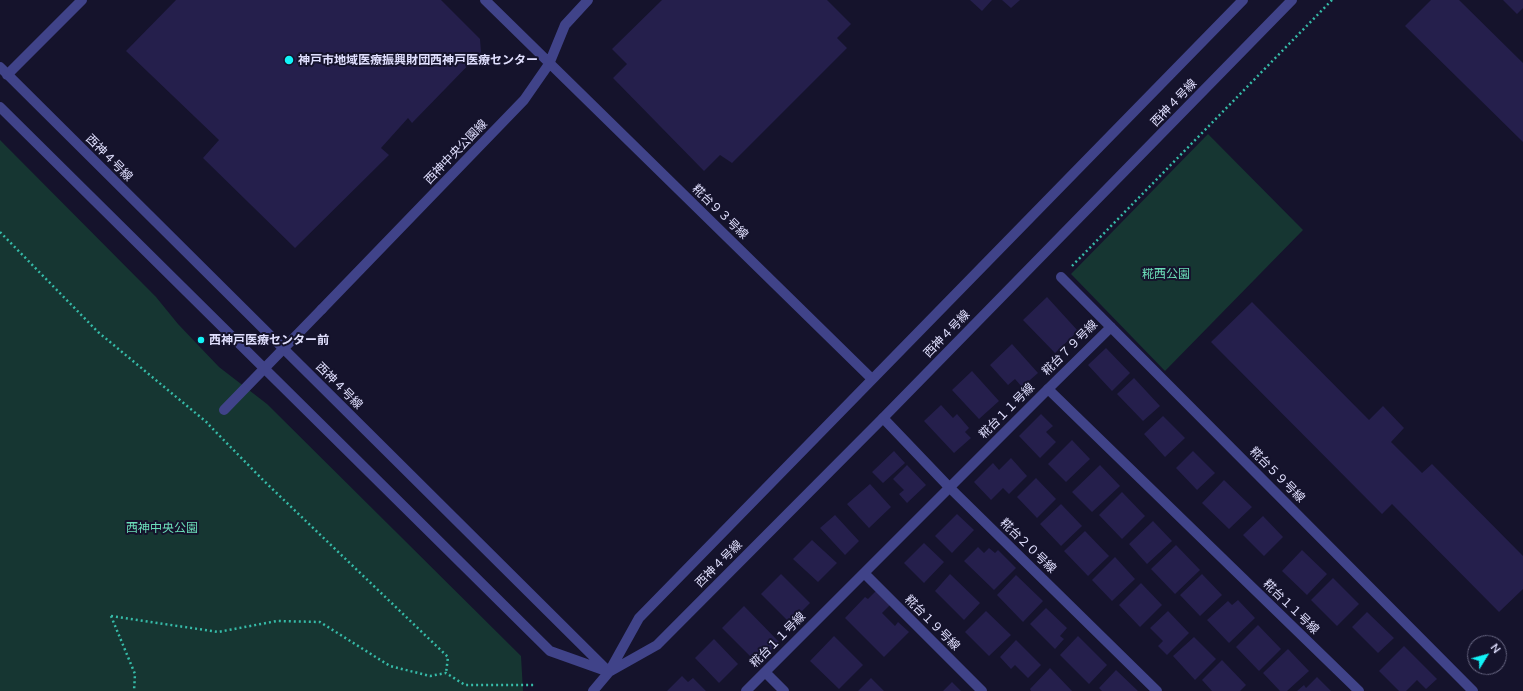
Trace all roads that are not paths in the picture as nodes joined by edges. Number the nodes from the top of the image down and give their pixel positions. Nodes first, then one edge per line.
1 (82, 0) edge
2 (484, 0) edge
3 (588, 0) edge
4 (1242, 0) edge
5 (1292, 0) edge
6 (549, 64) junction
7 (4, 71) edge
8 (0, 107) edge
9 (1061, 277) road end
10 (1111, 327) junction
11 (872, 379) junction
12 (1048, 389) junction
13 (224, 410) road end
14 (883, 418) junction
15 (949, 487) junction
16 (864, 573) junction
17 (609, 672) junction
18 (765, 672) junction
19 (593, 691) edge
20 (746, 691) edge
21 (784, 691) edge
22 (982, 691) edge
23 (1157, 691) edge
24 (1359, 691) edge
25 (1473, 691) edge

1 - 7 street
2 - 6 street, 糀台９３号線
3 - 6 street, 西神中央公園線
4 - 11 street, 西神４号線
5 - 14 street, 西神４号線
6 - 11 street, 糀台９３号線
6 - 13 street, 西神中央公園線, bridge
7 - 17 street, 西神４号線
8 - 17 street
9 - 10 street, 糀台５９号線
10 - 12 street, 糀台７９号線
10 - 25 street, 糀台５９号線
11 - 17 street, 西神４号線
12 - 15 street, 糀台１１号線
12 - 24 street, 糀台１１号線
14 - 15 street, 糀台２０号線
14 - 17 street, 西神４号線
15 - 16 street, 糀台１１号線
15 - 23 street, 糀台２０号線
16 - 18 street, 糀台１１号線
16 - 22 street, 糀台１９号線
17 - 19 street
18 - 20 street, 糀台１１号線
18 - 21 street

